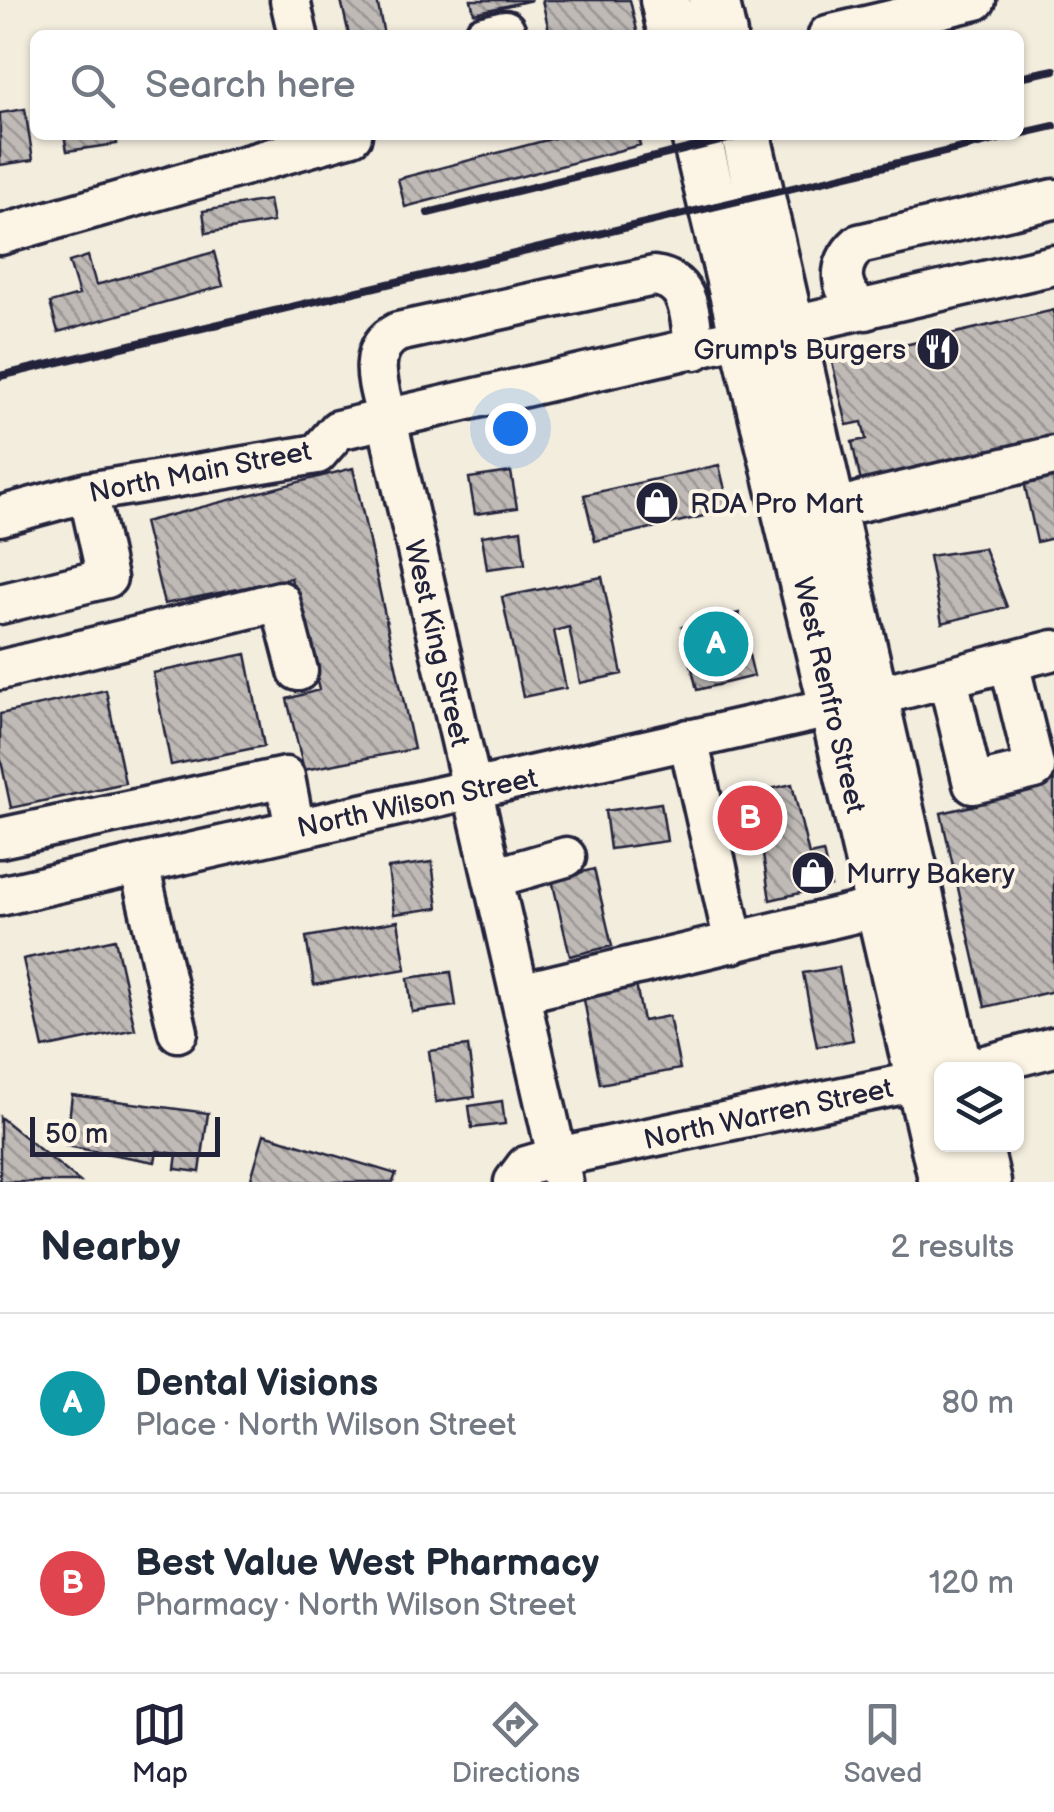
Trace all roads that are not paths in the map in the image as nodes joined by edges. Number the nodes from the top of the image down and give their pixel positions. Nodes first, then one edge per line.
1 (290, 0) edge
2 (665, 0) edge
3 (714, 0) edge
4 (976, 0) edge
5 (297, 30) edge
6 (672, 30) edge
7 (721, 30) edge
8 (849, 30) edge
9 (322, 140) edge
10 (697, 140) edge
11 (747, 140) edge
12 (1054, 199) edge
13 (0, 236) edge
14 (844, 262) junction
15 (1054, 265) edge
16 (866, 310) junction
17 (787, 313) junction
18 (744, 337) junction
19 (695, 350) junction
20 (387, 420) junction
21 (1054, 456) edge
22 (88, 492) junction
23 (859, 502) dead end
24 (0, 516) edge
25 (108, 578) junction
26 (0, 604) edge
27 (122, 640) junction
28 (1054, 650) edge
29 (1009, 662) junction
30 (0, 670) edge
31 (298, 671) dead end
32 (948, 678) junction
33 (855, 703) junction
34 (688, 740) junction
35 (473, 792) junction
36 (73, 820) junction
37 (295, 829) junction
38 (0, 838) edge
39 (566, 857) dead end
40 (139, 864) junction
41 (86, 877) junction
42 (493, 878) junction
43 (0, 896) edge
44 (880, 908) junction
45 (734, 942) junction
46 (520, 992) junction
47 (178, 1032) dead end
48 (1054, 1047) edge
49 (935, 1062) edge
50 (937, 1062) edge
51 (997, 1062) edge
52 (934, 1076) edge
53 (943, 1152) edge
54 (979, 1152) edge
55 (560, 1170) edge
56 (514, 1182) edge
57 (944, 1182) edge
58 (986, 1182) edge

1 - 5 street
2 - 6 main road
3 - 7 main road
4 - 8 street
9 - 13 street
10 - 18 main road, West Renfro Street
11 - 17 main road, West Renfro Street
12 - 14 street
14 - 16 street
14 - 17 street
15 - 16 street
16 - 17 street
17 - 18 street, North Main Street
17 - 33 main road, West Renfro Street
18 - 19 street, North Main Street
18 - 33 main road, West Renfro Street
19 - 20 street, North Main Street
19 - 20 street, West King Street
20 - 22 street, North Main Street
20 - 35 street, West King Street
21 - 23 street
22 - 24 street, North Main Street
22 - 25 street
25 - 26 street
25 - 27 street
27 - 30 street
27 - 31 street
28 - 29 street, North Wilson Street
29 - 32 street, North Wilson Street
29 - 32 street
32 - 33 street, North Wilson Street
33 - 34 street, North Wilson Street
33 - 44 main road, West Renfro Street
33 - 50 main road, West Renfro Street
34 - 35 street, North Wilson Street
34 - 45 street
35 - 37 street, North Wilson Street
35 - 42 street, West King Street
36 - 37 street
36 - 38 street
36 - 41 street
37 - 40 street, North Wilson Street
39 - 42 street
40 - 41 street, North Wilson Street
40 - 47 street
41 - 43 street, North Wilson Street
42 - 46 street, West King Street
44 - 45 street
44 - 49 main road, West Renfro Street
45 - 46 street
46 - 55 street, West King Street
48 - 51 street
52 - 55 street, North Warren Street
53 - 57 main road, West Renfro Street
54 - 58 main road
55 - 56 street, North Warren Street

